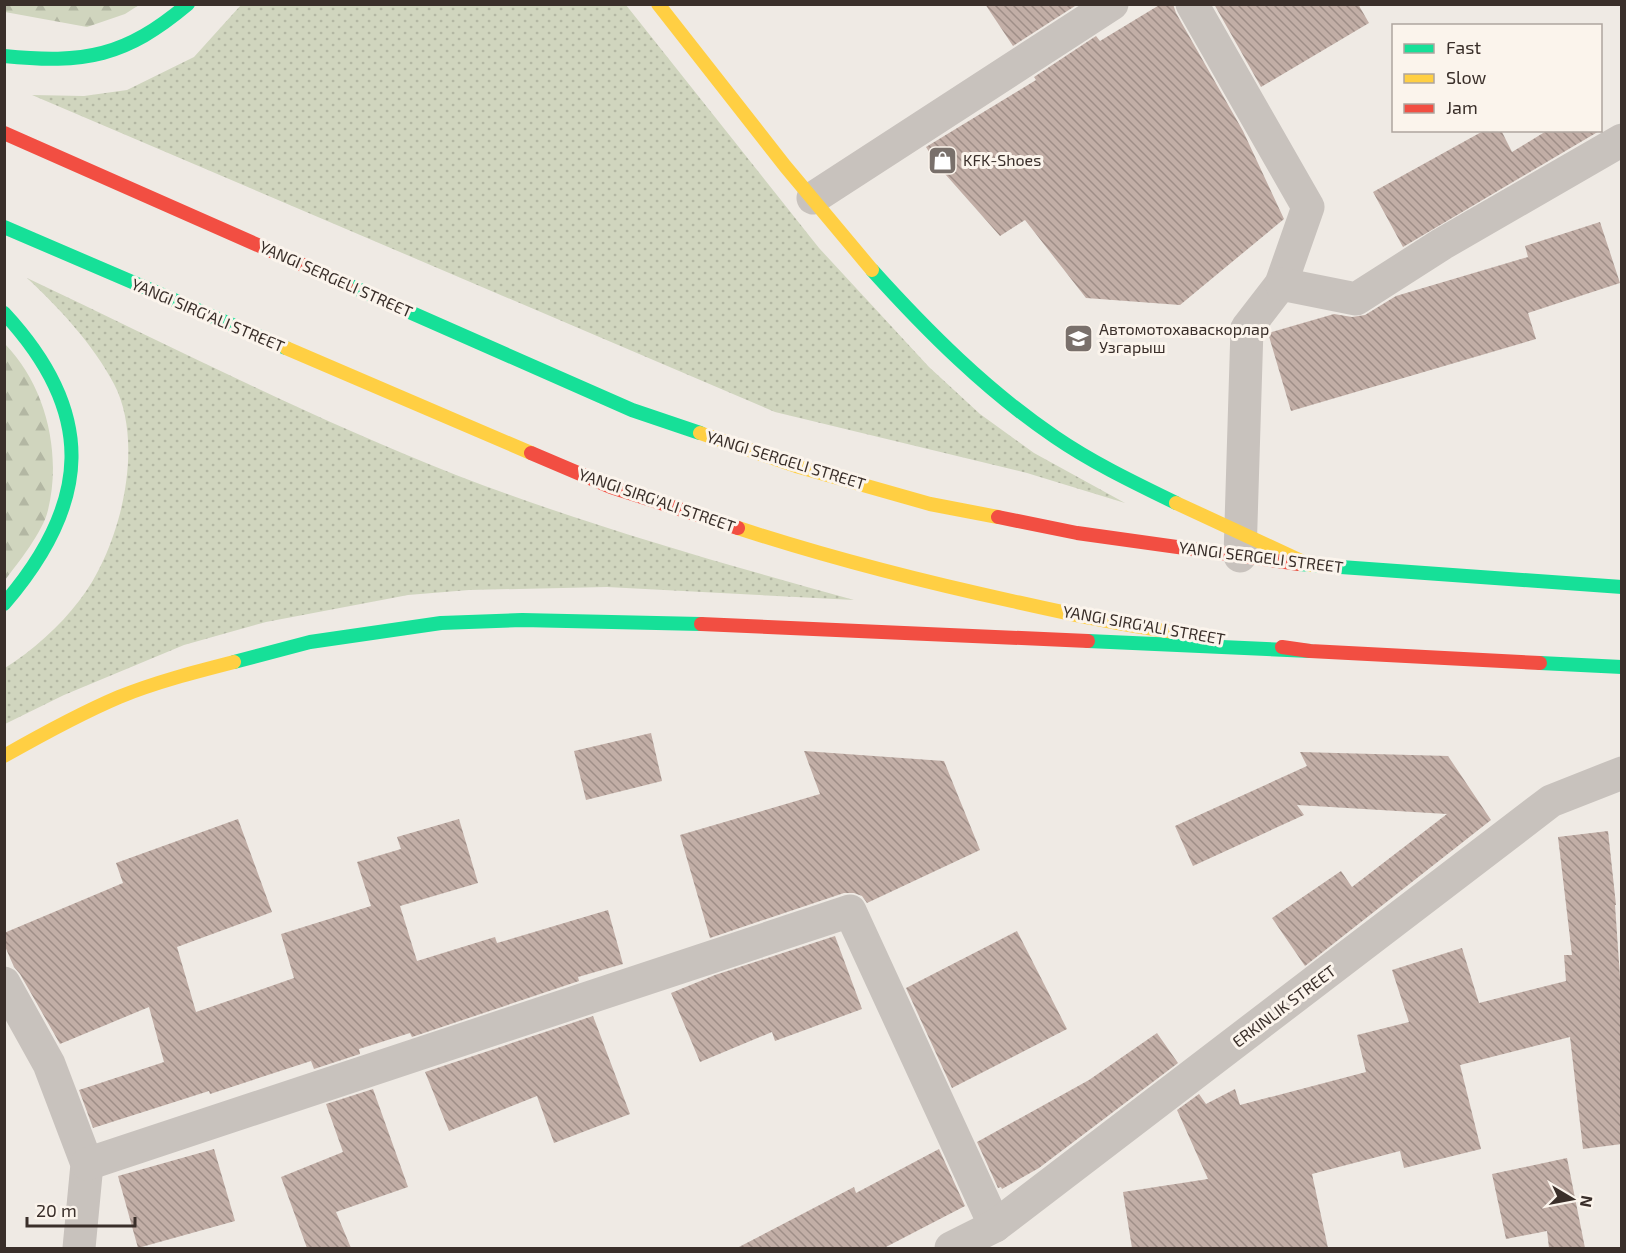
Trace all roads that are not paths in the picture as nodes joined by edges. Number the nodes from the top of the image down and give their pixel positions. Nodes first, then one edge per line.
1 (188, 4) edge
2 (658, 4) edge
3 (1112, 4) edge
4 (1192, 4) edge
5 (4, 56) edge
6 (4, 133) edge
7 (1622, 140) edge
8 (813, 198) junction
9 (4, 227) edge
10 (1281, 284) junction
11 (4, 313) edge
12 (1240, 545) junction
13 (1310, 565) junction
14 (1622, 587) edge
15 (4, 604) edge
16 (1310, 651) junction
17 (1622, 668) edge
18 (4, 756) edge
19 (1622, 773) edge
20 (4, 983) edge
21 (87, 1164) junction
22 (995, 1226) junction
23 (78, 1248) edge
24 (951, 1248) edge

1 - 5 main road
2 - 8 main road
3 - 8 street
4 - 10 street
6 - 12 main road, YANGI SERGELI STREET
7 - 10 street
8 - 12 main road
9 - 16 main road, YANGI SIRG'ALI STREET
10 - 12 street
11 - 15 main road
12 - 13 main road
12 - 13 main road, YANGI SERGELI STREET
13 - 14 main road, YANGI SERGELI STREET
16 - 17 main road
16 - 18 main road
19 - 22 street, ERKINLIK STREET
20 - 21 street
21 - 22 street
21 - 23 street
22 - 24 street, ERKINLIK STREET

